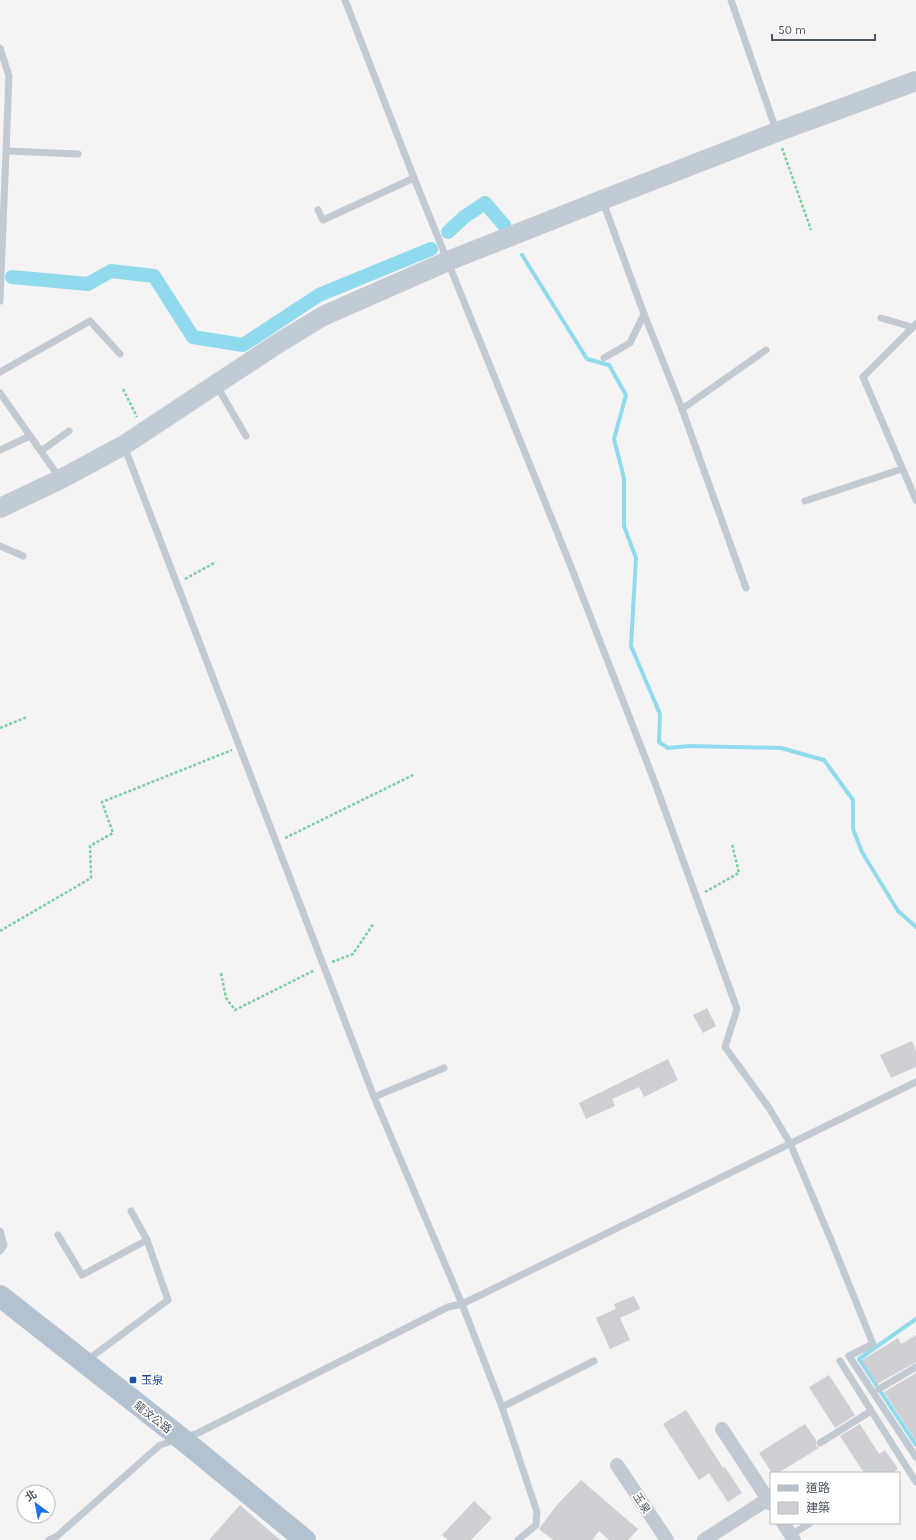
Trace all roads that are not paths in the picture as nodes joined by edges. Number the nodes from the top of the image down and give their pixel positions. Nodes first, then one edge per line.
1 (345, 0) edge
2 (731, 0) edge
3 (0, 48) edge
4 (916, 81) edge
5 (777, 132) junction
6 (7, 151) junction
7 (78, 154) dead end
8 (414, 178) junction
9 (602, 200) junction
10 (318, 210) dead end
11 (448, 261) junction
12 (1, 265) edge
13 (0, 301) edge
14 (644, 314) junction
15 (881, 318) dead end
16 (914, 326) edge
17 (766, 350) dead end
18 (120, 354) dead end
19 (604, 358) dead end
20 (0, 372) edge
21 (216, 384) junction
22 (0, 393) edge
23 (682, 409) junction
24 (69, 431) dead end
25 (30, 436) junction
26 (246, 436) dead end
27 (124, 445) junction
28 (0, 450) edge
29 (41, 451) junction
30 (902, 469) junction
31 (61, 479) junction
32 (916, 500) edge
33 (805, 501) dead end
34 (0, 508) edge
35 (0, 546) edge
36 (23, 556) dead end
37 (746, 588) dead end
38 (444, 1068) dead end
39 (916, 1082) edge
40 (374, 1097) junction
41 (790, 1144) junction
42 (132, 1211) dead end
43 (0, 1231) edge
44 (58, 1235) dead end
45 (147, 1240) junction
46 (0, 1251) edge
47 (0, 1296) edge
48 (462, 1304) junction
49 (594, 1361) dead end
50 (840, 1361) dead end
51 (84, 1363) junction
52 (916, 1367) edge
53 (879, 1389) dead end
54 (502, 1407) junction
55 (871, 1411) junction
56 (722, 1429) dead end
57 (182, 1439) junction
58 (820, 1443) dead end
59 (916, 1457) edge
60 (617, 1465) dead end
61 (916, 1482) edge
62 (769, 1502) edge
63 (784, 1524) edge
64 (809, 1524) edge
65 (792, 1538) edge
66 (49, 1540) edge
67 (304, 1540) edge
68 (518, 1540) edge
69 (667, 1540) edge
70 (704, 1540) edge

1 - 8 lane
2 - 5 lane
3 - 6 lane
4 - 5 main road
5 - 9 main road
6 - 7 lane
6 - 12 lane
8 - 10 lane
8 - 11 lane
9 - 11 main road
9 - 14 lane
11 - 21 main road
11 - 41 lane
12 - 13 lane
14 - 19 lane
14 - 23 lane
15 - 16 lane
16 - 30 lane
17 - 23 lane
18 - 20 lane
21 - 26 lane
21 - 27 main road
22 - 25 lane
23 - 37 lane
24 - 29 lane
25 - 28 lane
25 - 29 lane
27 - 31 main road
27 - 40 lane
29 - 31 lane
30 - 32 lane
30 - 33 lane
31 - 34 main road
35 - 36 lane
38 - 40 lane
39 - 41 lane
40 - 48 lane
41 - 48 lane
41 - 59 lane
42 - 45 lane
43 - 46 lane
44 - 45 lane
45 - 51 lane
47 - 51 main road, 龍汶公路
48 - 54 lane
48 - 57 lane
49 - 54 lane
50 - 55 lane
51 - 57 main road, 龍汶公路
52 - 53 lane
54 - 68 lane
55 - 58 lane
55 - 61 lane
56 - 62 street
57 - 66 lane
57 - 67 main road, 龍汶公路
60 - 69 street, 玉泉
62 - 70 street
63 - 65 street
64 - 65 lane

